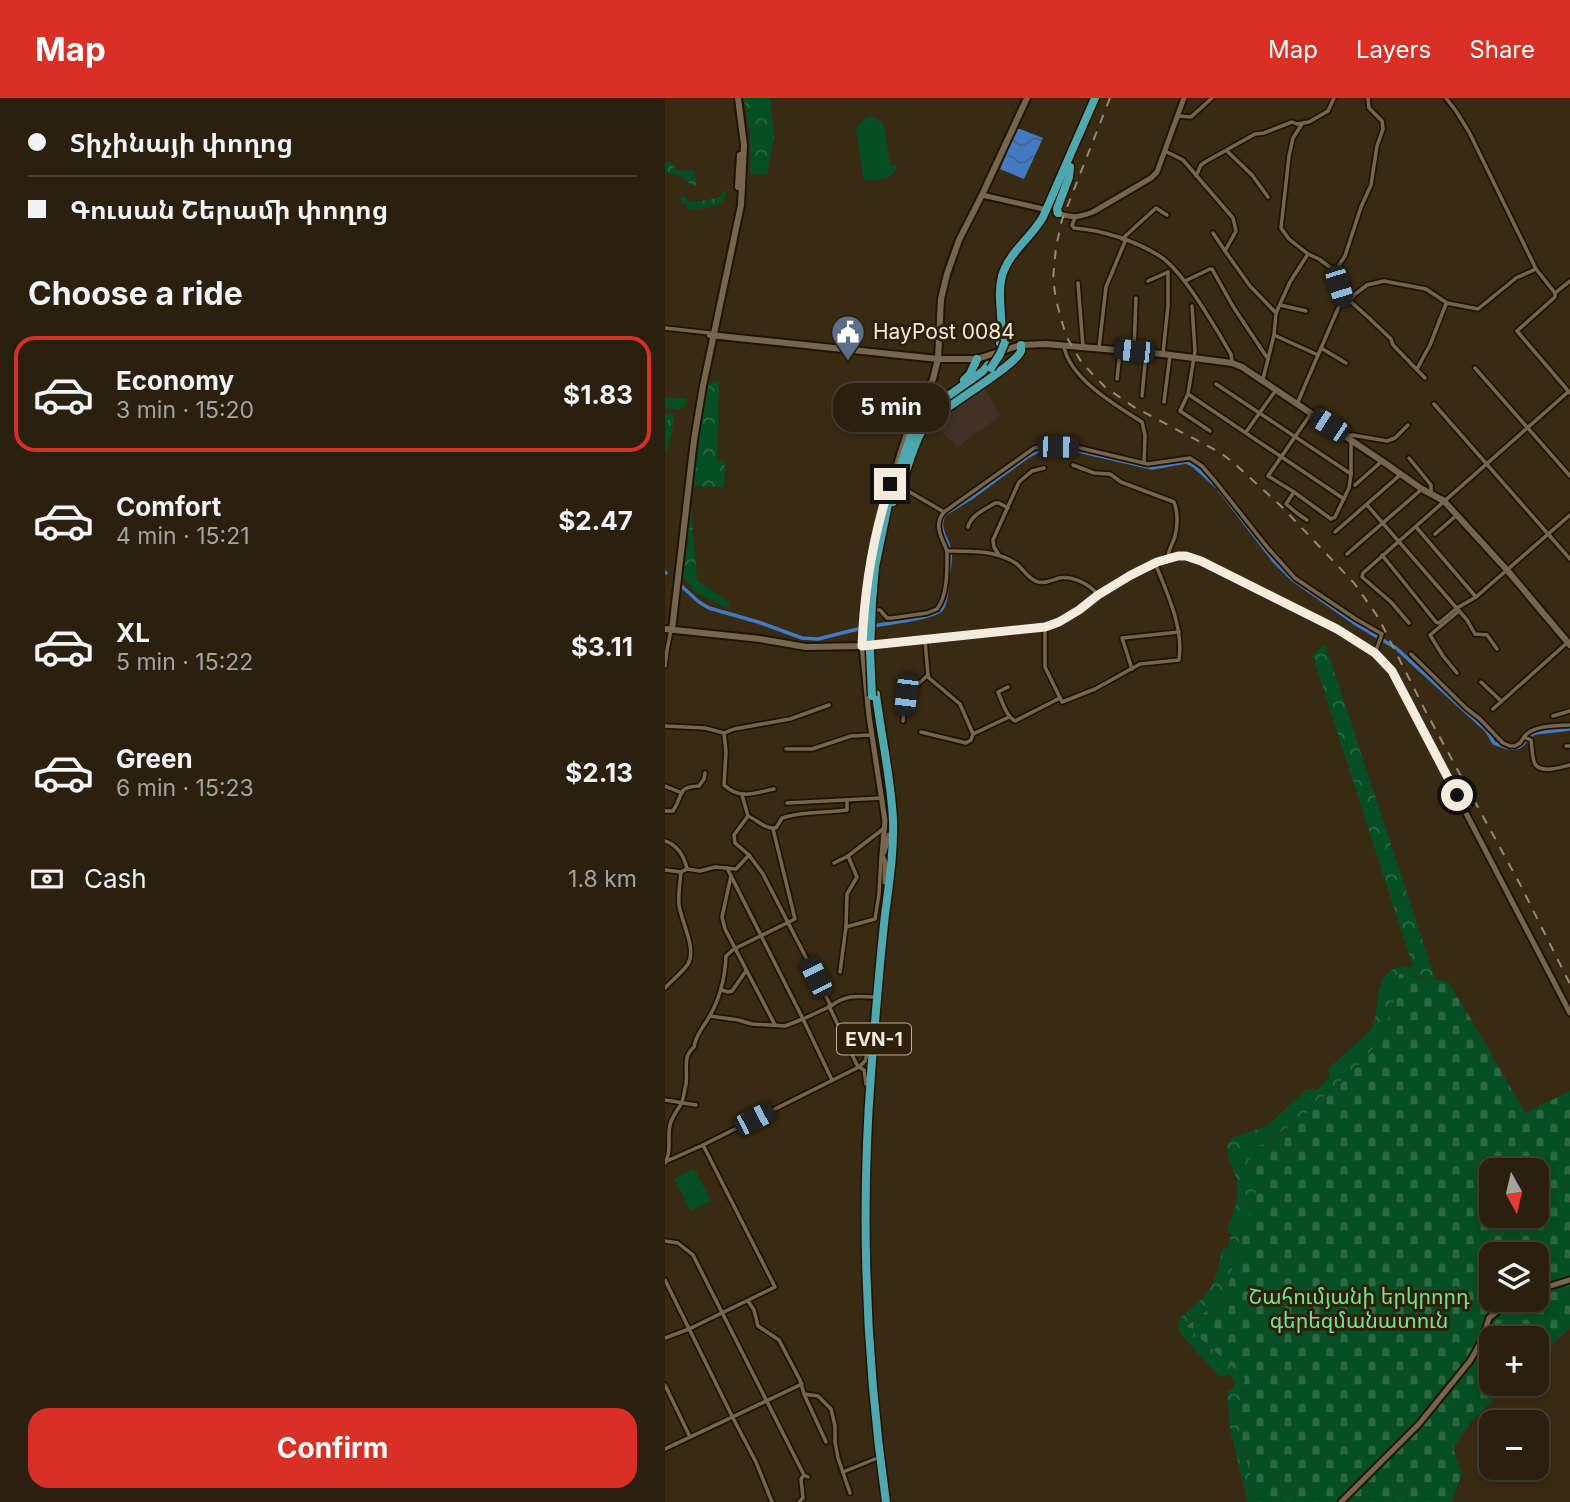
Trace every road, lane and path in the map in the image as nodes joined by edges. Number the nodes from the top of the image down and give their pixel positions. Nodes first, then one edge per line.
1 (736, 98) edge
2 (1027, 98) edge
3 (1097, 98) edge
4 (1184, 98) edge
5 (1212, 98) edge
6 (1334, 98) edge
7 (1368, 98) edge
8 (1446, 98) edge
9 (1177, 116) junction
10 (1302, 124) junction
11 (1165, 150) junction
12 (1227, 151) junction
13 (1070, 167) junction
14 (1196, 176) junction
15 (982, 195) junction
16 (1268, 197) dead end
17 (1043, 209) dead end
18 (1056, 213) joint
19 (1167, 215) dead end
20 (1075, 218) junction
21 (1213, 233) dead end
22 (1124, 239) junction
23 (1225, 251) junction
24 (1308, 254) junction
25 (1173, 269) junction
26 (1536, 269) junction
27 (1335, 271) junction
28 (1168, 272) junction
29 (1148, 281) dead end
30 (1185, 281) junction
31 (1570, 281) edge
32 (1078, 282) dead end
33 (1555, 295) junction
34 (1136, 299) dead end
35 (1344, 301) junction
36 (1350, 301) junction
37 (1447, 303) junction
38 (1280, 305) junction
39 (1192, 306) dead end
40 (1306, 311) dead end
41 (1276, 313) junction
42 (665, 328) edge
43 (710, 334) junction
44 (1274, 335) junction
45 (1002, 342) junction
46 (1021, 345) junction
47 (1064, 345) junction
48 (1083, 347) junction
49 (1098, 348) junction
50 (1321, 348) junction
51 (1120, 350) junction
52 (1134, 351) junction
53 (1146, 353) junction
54 (1166, 354) junction
55 (1318, 355) junction
56 (940, 358) junction
57 (1194, 358) junction
58 (977, 359) junction
59 (1268, 359) junction
60 (1232, 363) junction
61 (1346, 363) dead end
62 (990, 367) junction
63 (1475, 368) dead end
64 (1417, 369) junction
65 (1425, 378) dead end
66 (1117, 379) dead end
67 (1263, 382) junction
68 (1216, 384) dead end
69 (1276, 390) junction
70 (1570, 392) edge
71 (1188, 394) junction
72 (1142, 396) dead end
73 (1164, 402) dead end
74 (1297, 404) junction
75 (1434, 404) dead end
76 (924, 412) junction
77 (1259, 413) junction
78 (1311, 414) junction
79 (1408, 425) dead end
80 (1528, 428) junction
81 (1210, 431) dead end
82 (1246, 432) junction
83 (918, 435) junction
84 (1295, 437) junction
85 (1348, 438) junction
86 (1281, 456) junction
87 (1409, 458) dead end
88 (1382, 461) junction
89 (1144, 463) junction
90 (1486, 463) junction
91 (1073, 465) dead end
92 (1044, 468) dead end
93 (1351, 474) junction
94 (1402, 474) junction
95 (1570, 476) edge
96 (891, 484) junction
97 (1355, 485) dead end
98 (904, 488) dead end
99 (1422, 489) junction
100 (1294, 492) junction
101 (1431, 493) junction
102 (1344, 499) junction
103 (1444, 501) junction
104 (893, 502) junction
105 (1367, 505) junction
106 (1007, 508) junction
107 (944, 512) junction
108 (1457, 515) junction
109 (1570, 515) edge
110 (1307, 520) dead end
111 (1382, 523) junction
112 (1416, 526) junction
113 (968, 527) dead end
114 (1335, 532) dead end
115 (1435, 534) dead end
116 (1549, 534) junction
117 (1399, 540) junction
118 (949, 551) junction
119 (1346, 554) dead end
120 (999, 555) junction
121 (1383, 555) junction
122 (1168, 558) junction
123 (1570, 559) edge
124 (1155, 563) junction
125 (1507, 570) junction
126 (1098, 595) junction
127 (1476, 597) junction
128 (874, 602) junction
129 (864, 609) junction
130 (1458, 610) junction
131 (1409, 623) dead end
132 (1045, 627) junction
133 (669, 631) edge
134 (1179, 632) junction
135 (925, 640) junction
136 (1569, 643) edge
137 (862, 646) junction
138 (1497, 649) dead end
139 (1377, 650) junction
140 (1411, 654) dead end
141 (665, 666) edge
142 (1132, 669) junction
143 (1457, 673) dead end
144 (928, 675) junction
145 (1481, 682) dead end
146 (1008, 687) dead end
147 (874, 695) junction
148 (1060, 698) junction
149 (1501, 701) junction
150 (829, 705) dead end
151 (1493, 709) dead end
152 (1570, 711) edge
153 (1553, 716) dead end
154 (1009, 717) junction
155 (903, 721) dead end
156 (1570, 725) edge
157 (665, 726) edge
158 (921, 732) dead end
159 (724, 733) junction
160 (973, 734) junction
161 (872, 735) junction
162 (1526, 738) junction
163 (786, 750) dead end
164 (1570, 765) edge
165 (705, 774) dead end
166 (665, 786) edge
167 (774, 789) dead end
168 (682, 793) junction
169 (742, 794) junction
170 (883, 799) junction
171 (848, 801) junction
172 (787, 803) dead end
173 (665, 811) edge
174 (748, 816) junction
175 (773, 829) junction
176 (887, 831) junction
177 (665, 841) edge
178 (748, 855) junction
179 (882, 855) junction
180 (848, 856) junction
181 (834, 863) dead end
182 (727, 868) junction
183 (687, 869) junction
184 (665, 870) edge
185 (681, 872) junction
186 (731, 876) junction
187 (885, 882) junction
188 (789, 923) junction
189 (846, 927) junction
190 (762, 936) junction
191 (734, 949) junction
192 (746, 971) junction
193 (840, 972) dead end
194 (665, 988) edge
195 (722, 990) junction
196 (873, 997) junction
197 (830, 1006) junction
198 (1570, 1013) edge
199 (710, 1016) junction
200 (803, 1019) junction
201 (775, 1026) junction
202 (869, 1048) junction
203 (859, 1067) junction
204 (832, 1080) junction
205 (866, 1084) junction
206 (665, 1100) edge
207 (682, 1102) junction
208 (696, 1105) dead end
209 (703, 1145) junction
210 (666, 1162) edge
211 (665, 1241) edge
212 (665, 1280) edge
213 (1570, 1280) edge
214 (1549, 1286) edge
215 (748, 1301) junction
216 (722, 1312) junction
217 (1496, 1312) edge
218 (689, 1329) junction
219 (665, 1338) edge
220 (802, 1384) junction
221 (665, 1385) edge
222 (804, 1394) junction
223 (766, 1401) junction
224 (733, 1418) junction
225 (690, 1437) junction
226 (826, 1442) dead end
227 (665, 1449) edge
228 (875, 1459) junction
229 (843, 1472) junction
230 (850, 1493) dead end
231 (881, 1500) edge
232 (772, 1502) edge
233 (799, 1502) edge
234 (1341, 1502) edge

1 - 43 main road
2 - 15 main road, EVN-1
3 - 13 highway
3 - 45 highway
4 - 9 street
5 - 9 street
6 - 10 street
7 - 27 street
8 - 26 street
9 - 11 street
10 - 12 street
10 - 24 street
11 - 14 street
11 - 20 street
12 - 14 street
12 - 16 street
13 - 18 highway
13 - 45 highway
14 - 23 street
15 - 17 street
15 - 56 main road, EVN-1
18 - 20 street
19 - 22 street
20 - 22 street
21 - 23 street
22 - 25 street
22 - 49 street
23 - 41 street
24 - 27 street
24 - 38 street
25 - 28 street
25 - 30 street
26 - 33 street
26 - 37 street
27 - 35 street
28 - 29 street
28 - 54 street
30 - 59 street
30 - 60 street
31 - 33 street
32 - 48 street
33 - 70 street
34 - 52 street
35 - 36 street
35 - 50 street
36 - 37 street
36 - 64 street
37 - 64 street
38 - 40 street
38 - 41 street
39 - 57 street
41 - 44 street
42 - 43 street
43 - 56 main road
43 - 133 main road
44 - 55 street
44 - 59 street
45 - 62 highway, bridge
46 - 47 main road
46 - 58 main road
46 - 83 highway
47 - 48 main road
47 - 89 street
48 - 49 main road
49 - 51 main road
50 - 55 street
50 - 61 street
51 - 52 main road
51 - 66 street
52 - 53 main road
53 - 54 main road
53 - 72 street
54 - 57 main road
54 - 73 street
55 - 74 street
56 - 58 main road
56 - 96 main road, EVN-1
57 - 60 main road
57 - 71 street
58 - 76 highway
59 - 67 street
60 - 67 main road
62 - 76 highway
62 - 83 highway
63 - 80 street
64 - 65 street
67 - 69 main road
68 - 77 street
69 - 74 main road
69 - 77 street
70 - 80 street
71 - 81 street
71 - 82 street
74 - 78 main road
75 - 90 street
76 - 96 highway
77 - 82 street
77 - 84 street
78 - 84 street
78 - 85 main road
79 - 85 street
80 - 90 street
80 - 95 street
82 - 86 street
83 - 104 highway
84 - 86 street
84 - 93 street
85 - 88 main road
85 - 93 street
86 - 100 street
86 - 102 street
87 - 101 street
88 - 94 main road
88 - 97 street
89 - 107 street
89 - 139 street
90 - 103 street
90 - 116 street
91 - 122 street
92 - 106 street
93 - 102 street
94 - 99 main road
94 - 105 street
96 - 104 highway, EVN-1
96 - 128 highway, EVN-1
96 - 129 main road
98 - 107 street
99 - 101 main road
99 - 111 street
100 - 102 street
100 - 110 street
101 - 103 main road
103 - 108 main road
103 - 112 street
104 - 128 highway, EVN-1
105 - 111 street
105 - 114 street
106 - 113 street
106 - 120 street
107 - 118 street
108 - 115 street
108 - 125 main road
109 - 116 street
111 - 117 street
111 - 119 street
112 - 117 street
112 - 127 street
116 - 123 street
116 - 125 street
117 - 121 street
117 - 130 street
118 - 120 street
118 - 129 street
120 - 126 street
121 - 130 street
121 - 131 street
122 - 124 street
122 - 139 street
124 - 126 street
124 - 134 street
125 - 127 street
125 - 136 main road
126 - 132 street
127 - 130 street
128 - 147 highway, EVN-1, bridge
129 - 137 main road
130 - 138 street
130 - 143 street
132 - 135 street
132 - 148 street
133 - 137 main road
133 - 141 street
134 - 142 street
134 - 142 street
135 - 137 street
135 - 144 street
136 - 149 street
137 - 161 street
139 - 198 street
140 - 162 street
142 - 148 street
144 - 155 street
144 - 160 street
145 - 149 street
146 - 154 street
147 - 176 highway, EVN-1
147 - 231 highway, EVN-1
148 - 154 street
149 - 151 street
150 - 159 street
152 - 153 street
154 - 160 street
156 - 162 street
157 - 159 street
158 - 160 street
159 - 169 street
161 - 163 street
161 - 170 street
162 - 164 street
165 - 168 street
166 - 168 street
167 - 169 street
168 - 173 street
169 - 174 street
170 - 171 street
170 - 176 street
171 - 172 street
171 - 175 street
174 - 175 street
174 - 178 street
175 - 188 street
176 - 179 street
176 - 180 street
176 - 187 highway, EVN-1
177 - 183 street
178 - 182 street
178 - 188 street
179 - 187 street
179 - 189 street
180 - 181 street
180 - 189 street
182 - 183 street
182 - 186 street
183 - 185 street
184 - 185 street
185 - 194 street
186 - 190 street
186 - 191 street
187 - 196 highway, EVN-1
188 - 190 street
188 - 197 street
189 - 193 street
190 - 191 street
190 - 200 street
191 - 192 street
191 - 195 street
192 - 195 street
192 - 201 street
195 - 199 street
196 - 197 street
196 - 202 highway, EVN-1
197 - 200 street
197 - 203 street
199 - 201 street
199 - 207 street
200 - 201 street
200 - 204 street
202 - 203 street
202 - 205 highway, EVN-1
203 - 204 street
203 - 205 street
204 - 209 street
205 - 228 highway, EVN-1
206 - 207 street
207 - 208 street
207 - 210 street
209 - 210 street
209 - 215 street
211 - 216 street
212 - 218 street
213 - 214 street
215 - 216 street
215 - 220 street
216 - 218 street
216 - 223 street
217 - 234 street
218 - 219 street
218 - 224 street
220 - 222 street
220 - 223 street
221 - 225 street
222 - 226 street
222 - 229 street
223 - 224 street
223 - 233 street
224 - 225 street
224 - 232 street
225 - 227 street
228 - 229 street
228 - 231 highway, EVN-1
229 - 230 street

